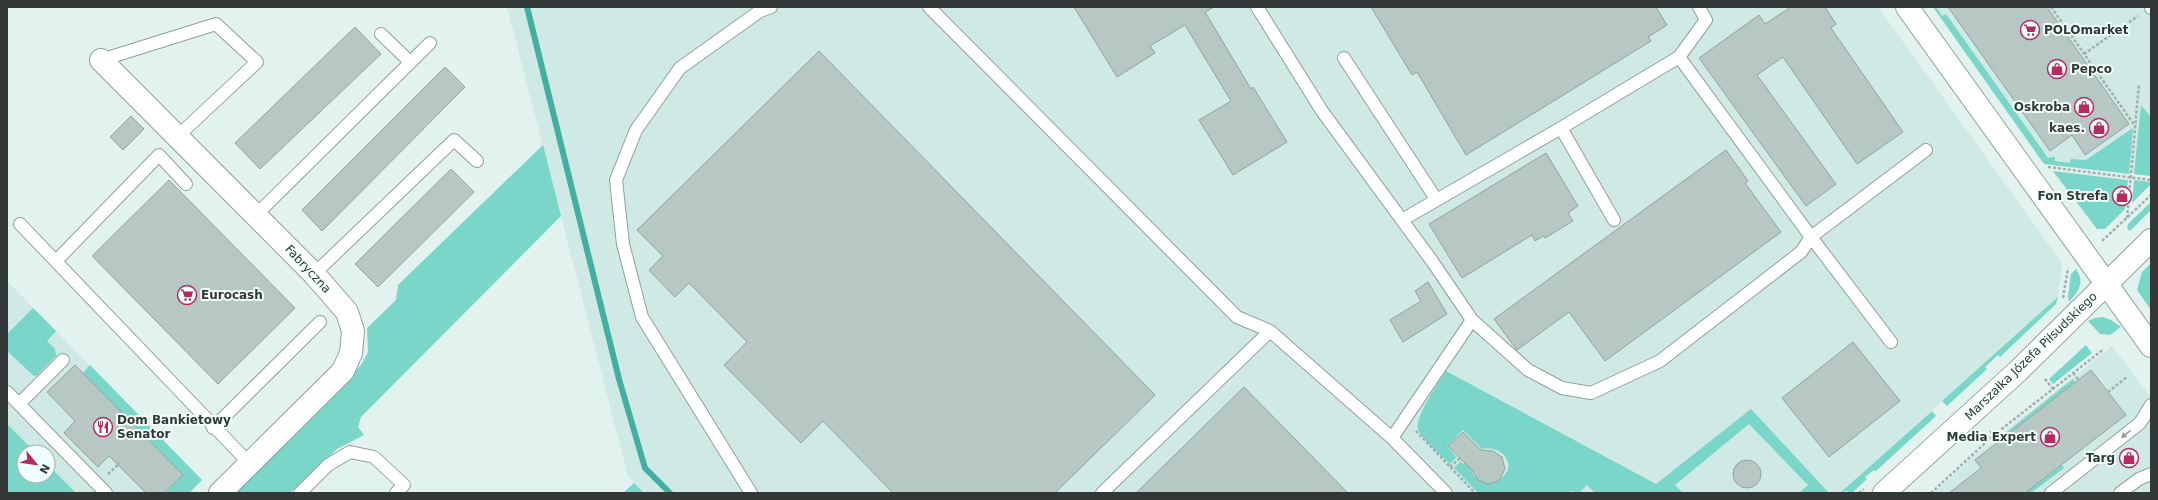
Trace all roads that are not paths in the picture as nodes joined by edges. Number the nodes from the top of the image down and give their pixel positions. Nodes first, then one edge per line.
1 (771, 7) edge
2 (929, 7) edge
3 (1257, 7) edge
4 (1698, 7) edge
5 (1907, 7) edge
6 (381, 34) dead end
7 (430, 43) dead end
8 (1679, 57) junction
9 (1344, 58) dead end
10 (101, 60) joint
11 (410, 62) junction
12 (1561, 128) junction
13 (178, 136) junction
14 (1926, 150) dead end
15 (477, 162) dead end
16 (186, 184) dead end
17 (1436, 199) junction
18 (256, 215) junction
19 (1402, 220) junction
20 (1614, 220) dead end
21 (20, 224) dead end
22 (1811, 238) junction
23 (2151, 240) edge
24 (56, 261) junction
25 (314, 274) junction
26 (2106, 284) junction
27 (1472, 320) junction
28 (320, 322) dead end
29 (1270, 331) junction
30 (1891, 342) dead end
31 (2151, 346) edge
32 (63, 360) dead end
33 (7, 392) edge
34 (19, 404) junction
35 (2151, 405) edge
36 (213, 428) junction
37 (1392, 438) junction
38 (250, 464) junction
39 (2151, 474) edge
40 (106, 493) edge
41 (220, 493) edge
42 (300, 493) edge
43 (396, 493) edge
44 (751, 493) edge
45 (1102, 493) edge
46 (1446, 493) edge
47 (1884, 493) edge
48 (2051, 493) edge
49 (2120, 493) edge

1 - 44 lane
2 - 29 lane
3 - 19 lane
4 - 8 lane
5 - 26 street
6 - 11 lane
7 - 11 lane
8 - 12 lane
8 - 22 lane
9 - 17 lane
10 - 13 street, Fabryczna
10 - 13 lane
11 - 18 lane
12 - 17 lane
12 - 20 lane
13 - 18 street, Fabryczna
14 - 22 lane
15 - 25 lane
16 - 24 lane
17 - 19 lane
18 - 25 street, Fabryczna
19 - 27 lane
21 - 24 lane
22 - 27 lane
22 - 30 lane
23 - 26 street, Marszałka Józefa Piłsudskiego
24 - 36 lane
25 - 38 street, Fabryczna
26 - 31 street
26 - 47 street, Marszałka Józefa Piłsudskiego
27 - 37 lane
28 - 36 lane
29 - 37 lane
29 - 45 lane
32 - 34 lane
33 - 34 lane
34 - 40 lane
35 -> 48 lane
36 - 38 lane
37 - 46 lane
38 - 41 street, Fabryczna
39 - 49 lane
42 - 43 lane

